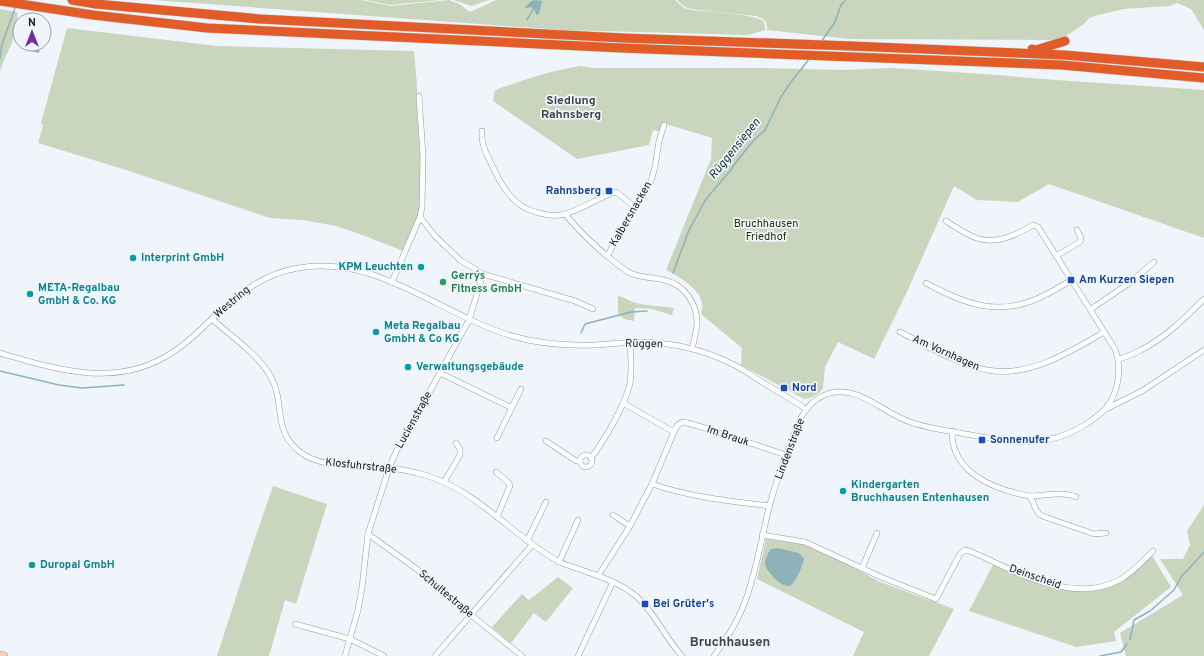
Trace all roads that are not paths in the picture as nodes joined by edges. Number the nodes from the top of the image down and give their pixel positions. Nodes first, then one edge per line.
1 (72, 0) edge
2 (0, 2) edge
3 (1065, 41) dead end
4 (978, 51) junction
5 (1204, 67) edge
6 (1204, 78) edge
7 (419, 96) dead end
8 (664, 125) dead end
9 (482, 131) dead end
10 (635, 207) junction
11 (565, 214) junction
12 (420, 218) junction
13 (946, 221) dead end
14 (1078, 230) dead end
15 (1054, 254) junction
16 (607, 256) junction
17 (1154, 262) dead end
18 (483, 274) junction
19 (1071, 280) junction
20 (392, 282) junction
21 (926, 282) dead end
22 (1204, 299) edge
23 (593, 309) dead end
24 (1090, 310) junction
25 (212, 319) junction
26 (469, 320) junction
27 (900, 332) dead end
28 (1104, 332) junction
29 (630, 342) junction
30 (692, 349) junction
31 (1204, 350) edge
32 (0, 354) edge
33 (1118, 359) junction
34 (440, 373) junction
35 (521, 389) dead end
36 (623, 403) junction
37 (512, 408) junction
38 (806, 409) junction
39 (1105, 409) junction
40 (952, 431) junction
41 (674, 432) junction
42 (497, 438) dead end
43 (546, 441) dead end
44 (456, 443) dead end
45 (786, 455) junction
46 (591, 458) junction
47 (580, 461) junction
48 (389, 468) junction
49 (496, 472) dead end
50 (444, 482) junction
51 (652, 484) junction
52 (1030, 496) junction
53 (1076, 497) dead end
54 (546, 502) dead end
55 (770, 506) junction
56 (612, 515) dead end
57 (497, 516) junction
58 (578, 520) dead end
59 (630, 526) junction
60 (877, 533) dead end
61 (1106, 533) dead end
62 (368, 534) junction
63 (762, 535) junction
64 (529, 543) junction
65 (1153, 551) dead end
66 (559, 562) junction
67 (862, 568) junction
68 (598, 576) junction
69 (613, 582) junction
70 (471, 615) junction
71 (295, 624) dead end
72 (350, 639) junction
73 (0, 655) edge
74 (4, 656) edge
75 (345, 656) edge
76 (384, 656) edge
77 (435, 656) edge
78 (522, 656) edge
79 (578, 656) edge
80 (682, 656) edge
81 (714, 656) edge

1 - 4 highway
2 - 6 highway
3 - 4 highway
4 - 5 highway
7 - 12 street
8 - 10 street, Kalbersnacken
9 - 11 street
10 - 11 street
10 - 16 street, Kalbersnacken
11 - 16 street, Kalbersnacken
12 - 18 street
12 - 20 street
13 - 15 street
14 - 15 street
15 - 19 street
16 - 30 street, Kalbersnacken
17 - 24 street
18 - 23 street
18 - 26 street, Lucienstraße
19 - 21 street
19 - 24 street
20 - 25 street, Westring
20 - 26 street, Westring
22 - 33 street
24 - 28 street
25 - 32 street, Westring
25 - 48 street, Klosfuhrstraße
26 - 29 street, Rüggen
26 - 34 street, Lucienstraße
27 - 28 street, Am Vornhagen
28 - 33 street
29 - 30 street, Rüggen
29 - 36 street
30 - 38 street, Rüggen
31 - 39 street
33 - 39 street
34 - 37 street
34 - 48 street, Lucienstraße
35 - 37 street
36 - 41 street
36 - 46 street
37 - 42 street
38 - 40 street, Lindenstraße
38 - 45 street, Lindenstraße
39 - 40 street, Lindenstraße
40 - 52 street
41 - 45 street, Im Brauk
41 - 51 street
43 - 47 street
44 - 50 street
45 - 55 street, Lindenstraße
46 - 47 street
46 - 47 street
48 - 50 street, Klosfuhrstraße
48 - 62 street, Lucienstraße
49 - 57 street
50 - 57 street, Klosfuhrstraße
51 - 55 street
51 - 59 street
52 - 53 street
52 - 61 street
54 - 64 street
55 - 63 street, Lindenstraße
56 - 59 street
57 - 64 street, Klosfuhrstraße
58 - 66 street
59 - 68 street
60 - 67 street
62 - 70 street, Schultestraße
62 - 72 street, Lucienstraße
63 - 67 street
63 - 81 street, Lindenstraße
64 - 66 street, Klosfuhrstraße
64 - 70 street
65 - 67 street, Deinscheid
66 - 68 street, Klosfuhrstraße
68 - 69 street, Klosfuhrstraße
69 - 79 street
69 - 80 street, Klosfuhrstraße
70 - 77 street
70 - 78 street, Schultestraße
71 - 72 street
72 - 75 street, Lucienstraße
72 - 76 street
73 - 74 street

